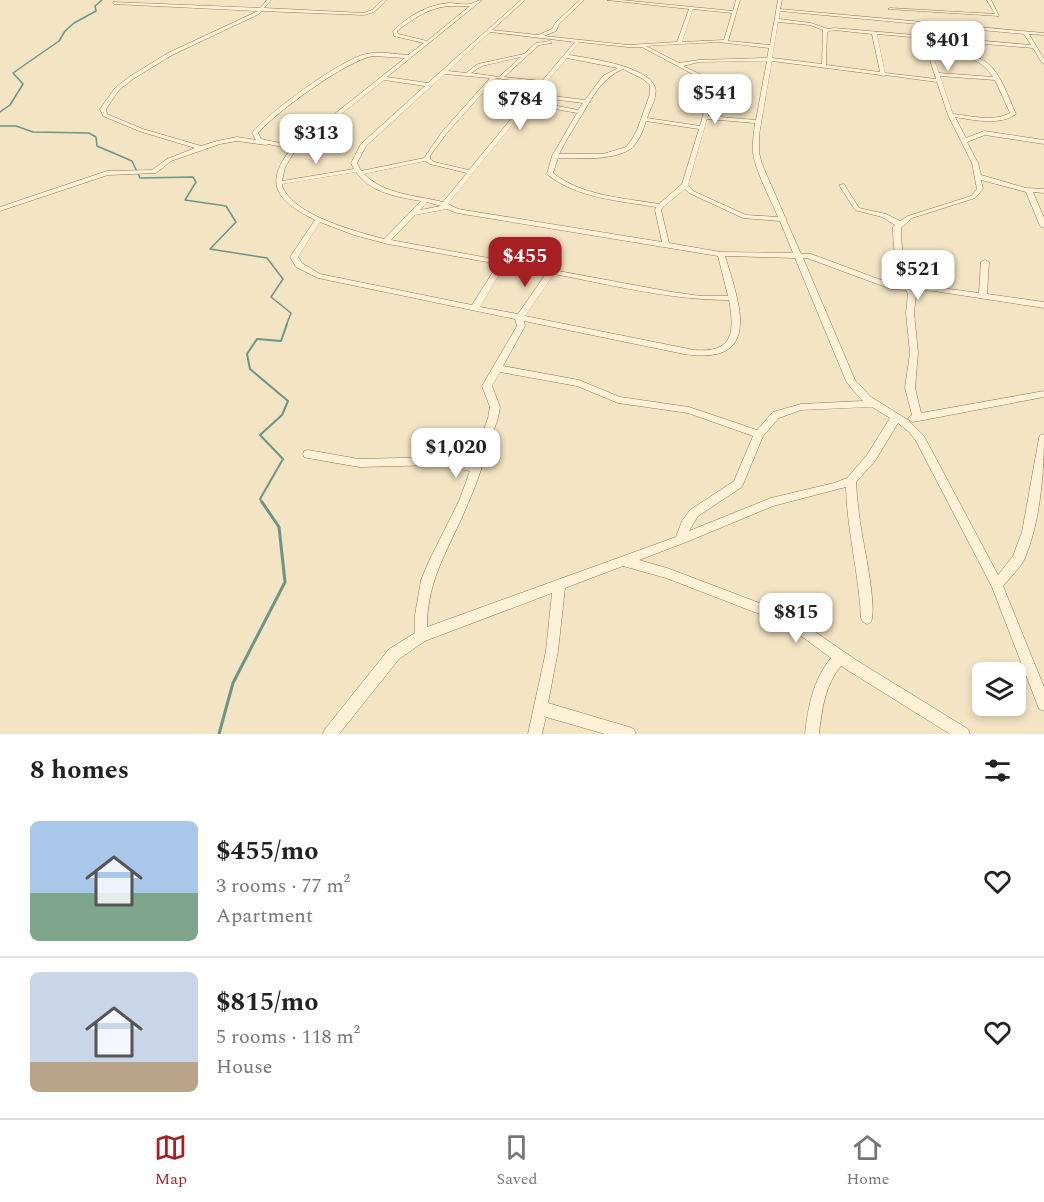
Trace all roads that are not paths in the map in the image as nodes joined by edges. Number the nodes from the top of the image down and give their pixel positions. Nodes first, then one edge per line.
1 (269, 0) edge
2 (385, 0) edge
3 (523, 0) edge
4 (582, 0) edge
5 (609, 0) edge
6 (614, 0) edge
7 (738, 0) edge
8 (780, 0) edge
9 (887, 0) edge
10 (989, 0) edge
11 (477, 2) edge
12 (114, 3) dead end
13 (265, 8) junction
14 (691, 8) junction
15 (890, 9) junction
16 (778, 10) junction
17 (734, 12) junction
18 (776, 20) junction
19 (893, 21) junction
20 (827, 30) junction
21 (489, 31) junction
22 (874, 32) junction
23 (1026, 33) junction
24 (1044, 34) edge
25 (924, 36) junction
26 (538, 37) junction
27 (558, 39) junction
28 (578, 41) junction
29 (427, 42) junction
30 (726, 42) junction
31 (679, 43) junction
32 (643, 46) junction
33 (772, 46) junction
34 (1034, 47) junction
35 (930, 51) junction
36 (526, 54) junction
37 (565, 56) junction
38 (409, 57) junction
39 (769, 59) junction
40 (1044, 63) edge
41 (679, 65) junction
42 (824, 65) junction
43 (621, 68) junction
44 (444, 72) junction
45 (468, 73) junction
46 (937, 74) junction
47 (883, 75) junction
48 (382, 78) junction
49 (497, 78) junction
50 (997, 80) junction
51 (939, 81) junction
52 (544, 82) junction
53 (430, 85) junction
54 (534, 95) junction
55 (528, 102) junction
56 (587, 102) junction
57 (580, 112) junction
58 (951, 115) junction
59 (706, 117) junction
60 (643, 119) junction
61 (758, 122) junction
62 (702, 128) junction
63 (964, 141) junction
64 (1044, 142) edge
65 (266, 143) junction
66 (200, 148) junction
67 (295, 148) junction
68 (555, 156) junction
69 (427, 159) junction
70 (358, 171) junction
71 (470, 172) junction
72 (979, 177) junction
73 (279, 183) junction
74 (685, 185) junction
75 (842, 185) dead end
76 (1027, 190) junction
77 (1044, 191) edge
78 (425, 201) junction
79 (445, 206) junction
80 (660, 206) junction
81 (0, 209) edge
82 (414, 213) junction
83 (784, 219) junction
84 (318, 220) junction
85 (899, 224) junction
86 (1044, 226) edge
87 (387, 240) junction
88 (666, 246) junction
89 (721, 254) junction
90 (800, 256) junction
91 (503, 262) junction
92 (985, 262) dead end
93 (552, 271) junction
94 (909, 288) junction
95 (983, 296) junction
96 (733, 298) junction
97 (1044, 305) edge
98 (474, 309) junction
99 (519, 319) junction
100 (497, 368) junction
101 (1044, 394) edge
102 (872, 404) junction
103 (917, 417) junction
104 (899, 418) junction
105 (759, 434) junction
106 (1044, 438) edge
107 (308, 454) dead end
108 (476, 468) junction
109 (851, 481) junction
110 (680, 540) junction
111 (622, 561) junction
112 (559, 585) junction
113 (997, 585) junction
114 (867, 618) dead end
115 (421, 636) junction
116 (840, 657) junction
117 (1044, 704) edge
118 (540, 708) junction
119 (330, 734) edge
120 (535, 734) edge
121 (629, 734) edge
122 (812, 734) edge
123 (963, 734) edge

1 - 13 street
2 - 13 street
3 - 21 street
4 - 26 street
5 - 6 street
6 - 14 street
7 - 17 street
8 - 16 street
9 - 15 street
10 - 15 street
11 - 29 street
11 - 29 street
12 - 13 street
13 - 66 street
14 - 17 street
14 - 31 street
15 - 19 street
16 - 18 street
16 - 19 street
17 - 30 street
18 - 20 street
18 - 33 street
19 - 23 street
20 - 22 street
20 - 42 street
21 - 26 street
21 - 44 street
22 - 25 street
22 - 47 street
23 - 24 street
23 - 34 street
25 - 34 street
25 - 35 street
26 - 27 street
27 - 28 street
27 - 36 street
28 - 32 street
28 - 37 street
29 - 38 street
30 - 31 street
30 - 33 street
31 - 32 street
32 - 41 street
33 - 39 street
34 - 40 street
35 - 46 street
35 - 50 street
36 - 45 street
36 - 49 street
37 - 43 street
37 - 52 street
38 - 48 street
38 - 65 street
39 - 41 street
39 - 42 street
39 - 61 street
41 - 59 street
42 - 47 street
43 - 56 street
43 - 60 street
44 - 45 street
44 - 53 street
45 - 49 street
46 - 50 street
46 - 51 street
47 - 51 street
48 - 53 street
48 - 67 street
49 - 52 street
49 - 69 street
50 - 58 street
51 - 58 street
52 - 54 street
53 - 70 street
54 - 55 street
54 - 56 street
55 - 57 street
55 - 71 street
56 - 57 street
57 - 68 street
58 - 63 street
59 - 61 street
59 - 62 street
60 - 62 street
60 - 68 street
61 - 83 street
62 - 74 street
63 - 64 street
63 - 72 street
65 - 66 street
65 - 67 street
66 - 81 street
67 - 73 street
68 - 80 street
69 - 70 street
69 - 71 street
70 - 73 street
70 - 78 street
71 - 79 street
72 - 76 street
72 - 85 street
73 - 84 street
74 - 80 street
74 - 83 street
75 - 85 street
76 - 77 street
76 - 86 street
78 - 79 street
78 - 82 street
79 - 82 street
79 - 88 street
80 - 88 street
82 - 87 street
83 - 90 street
84 - 87 street
84 - 98 street
85 - 94 street
87 - 91 street
88 - 89 street
89 - 90 street
89 - 96 street
90 - 94 street
90 - 102 street
91 - 93 street
91 - 98 street
92 - 95 street
93 - 96 street
93 - 99 street
94 - 95 street
94 - 103 street
95 - 97 street
96 - 99 street
98 - 99 street
99 - 100 street
100 - 105 street
100 - 108 street
101 - 103 street
102 - 104 street
102 - 105 street
103 - 104 street
104 - 109 street
104 - 113 street
105 - 110 street
106 - 113 street
107 - 108 street
108 - 115 street
109 - 110 street
109 - 114 street
110 - 111 street
111 - 112 street
111 - 116 street
112 - 115 street
112 - 118 street
113 - 117 street
115 - 119 street
116 - 122 street
116 - 123 street
118 - 120 street
118 - 121 street

